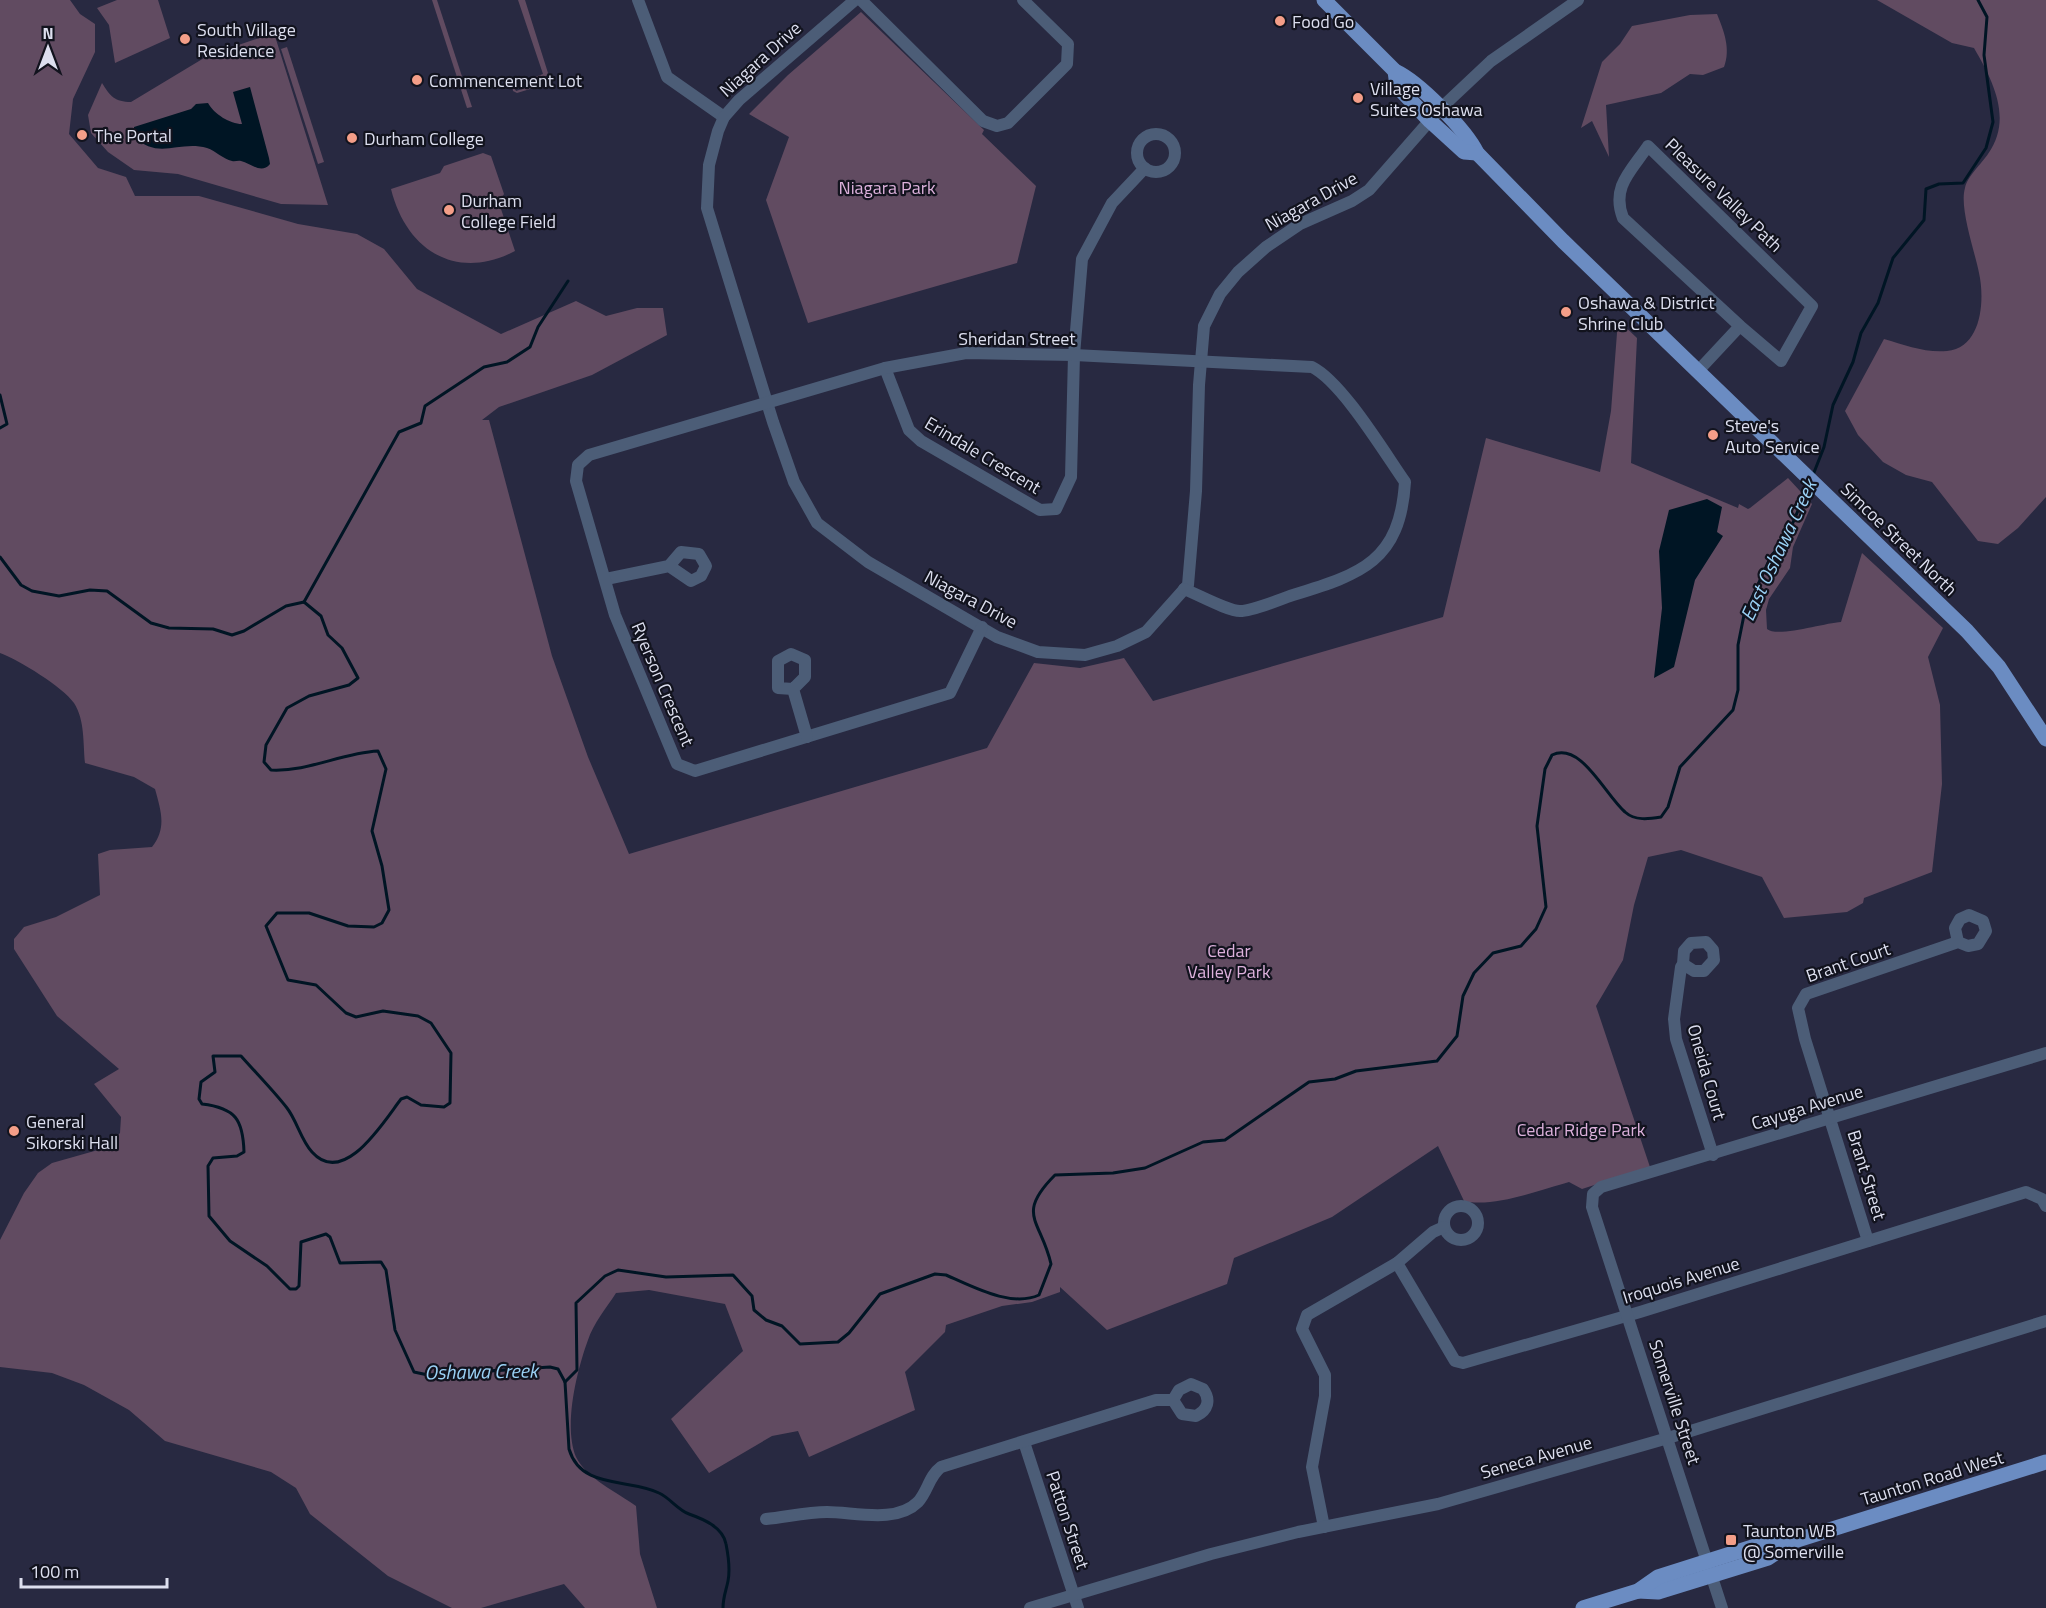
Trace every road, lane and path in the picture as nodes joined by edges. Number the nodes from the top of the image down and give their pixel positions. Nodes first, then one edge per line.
1 (638, 0) edge
2 (855, 0) edge
3 (861, 0) edge
4 (1023, 0) edge
5 (1324, 0) edge
6 (1578, 0) edge
7 (1435, 115) junction
8 (723, 117) junction
9 (1145, 168) dead end
10 (1740, 326) junction
11 (1074, 355) junction
12 (1201, 361) junction
13 (885, 368) junction
14 (1698, 371) junction
15 (767, 404) junction
16 (669, 566) dead end
17 (606, 579) junction
18 (1184, 589) junction
19 (982, 627) junction
20 (793, 689) dead end
21 (807, 737) junction
22 (2046, 739) edge
23 (1958, 942) dead end
24 (1683, 964) dead end
25 (2046, 1053) edge
26 (1831, 1119) junction
27 (1713, 1155) junction
28 (2046, 1206) edge
29 (1592, 1207) joint
30 (1444, 1227) dead end
31 (1869, 1241) junction
32 (1397, 1263) junction
33 (1628, 1316) junction
34 (2046, 1321) edge
35 (1173, 1400) dead end
36 (1668, 1438) junction
37 (1024, 1442) junction
38 (2046, 1462) edge
39 (766, 1519) dead end
40 (1324, 1527) junction
41 (1709, 1568) junction
42 (1074, 1595) junction
43 (1030, 1608) edge
44 (1078, 1608) edge
45 (1583, 1608) edge
46 (1722, 1608) edge

1 - 8 street
2 - 8 street, Niagara Drive
3 - 4 street
5 - 7 main road, Simcoe Street North
6 - 7 street, Niagara Drive
7 - 12 street, Niagara Drive
7 - 14 main road, Simcoe Street North
8 - 15 street, Niagara Drive
9 - 11 street
10 - 10 street, Pleasure Valley Path
10 - 14 street
11 - 12 street, Sheridan Street
11 - 13 street, Sheridan Street
11 - 13 street, Erindale Crescent
12 - 18 street, Niagara Drive
12 - 18 street, Sheridan Street
13 - 15 street, Sheridan Street
14 - 22 main road, Simcoe Street North
15 - 17 street, Ryerson Crescent
15 - 19 street, Niagara Drive
16 - 17 street
17 - 21 street, Ryerson Crescent
18 - 19 street, Niagara Drive
19 - 21 street, Ryerson Crescent
20 - 21 street
23 - 26 street, Brant Court
24 - 27 street, Oneida Court
25 - 26 street, Cayuga Avenue
26 - 27 street, Cayuga Avenue
26 - 31 street, Brant Street
27 - 29 street, Cayuga Avenue
28 - 31 street, Iroquois Avenue
29 - 33 street, Somerville Street
30 - 32 street
31 - 33 street, Iroquois Avenue
32 - 33 street, Iroquois Avenue
32 - 40 street
33 - 36 street, Somerville Street
34 - 36 street, Seneca Avenue
35 - 37 street
36 - 40 street, Seneca Avenue
36 - 41 street, Somerville Street
37 - 39 street
37 - 42 street, Patton Street
38 - 41 main road, Taunton Road West
40 - 42 street, Seneca Avenue
41 - 45 main road, Taunton Road West
41 - 46 street, Somerville Street
42 - 43 street, Seneca Avenue
42 - 44 street, Patton Street

